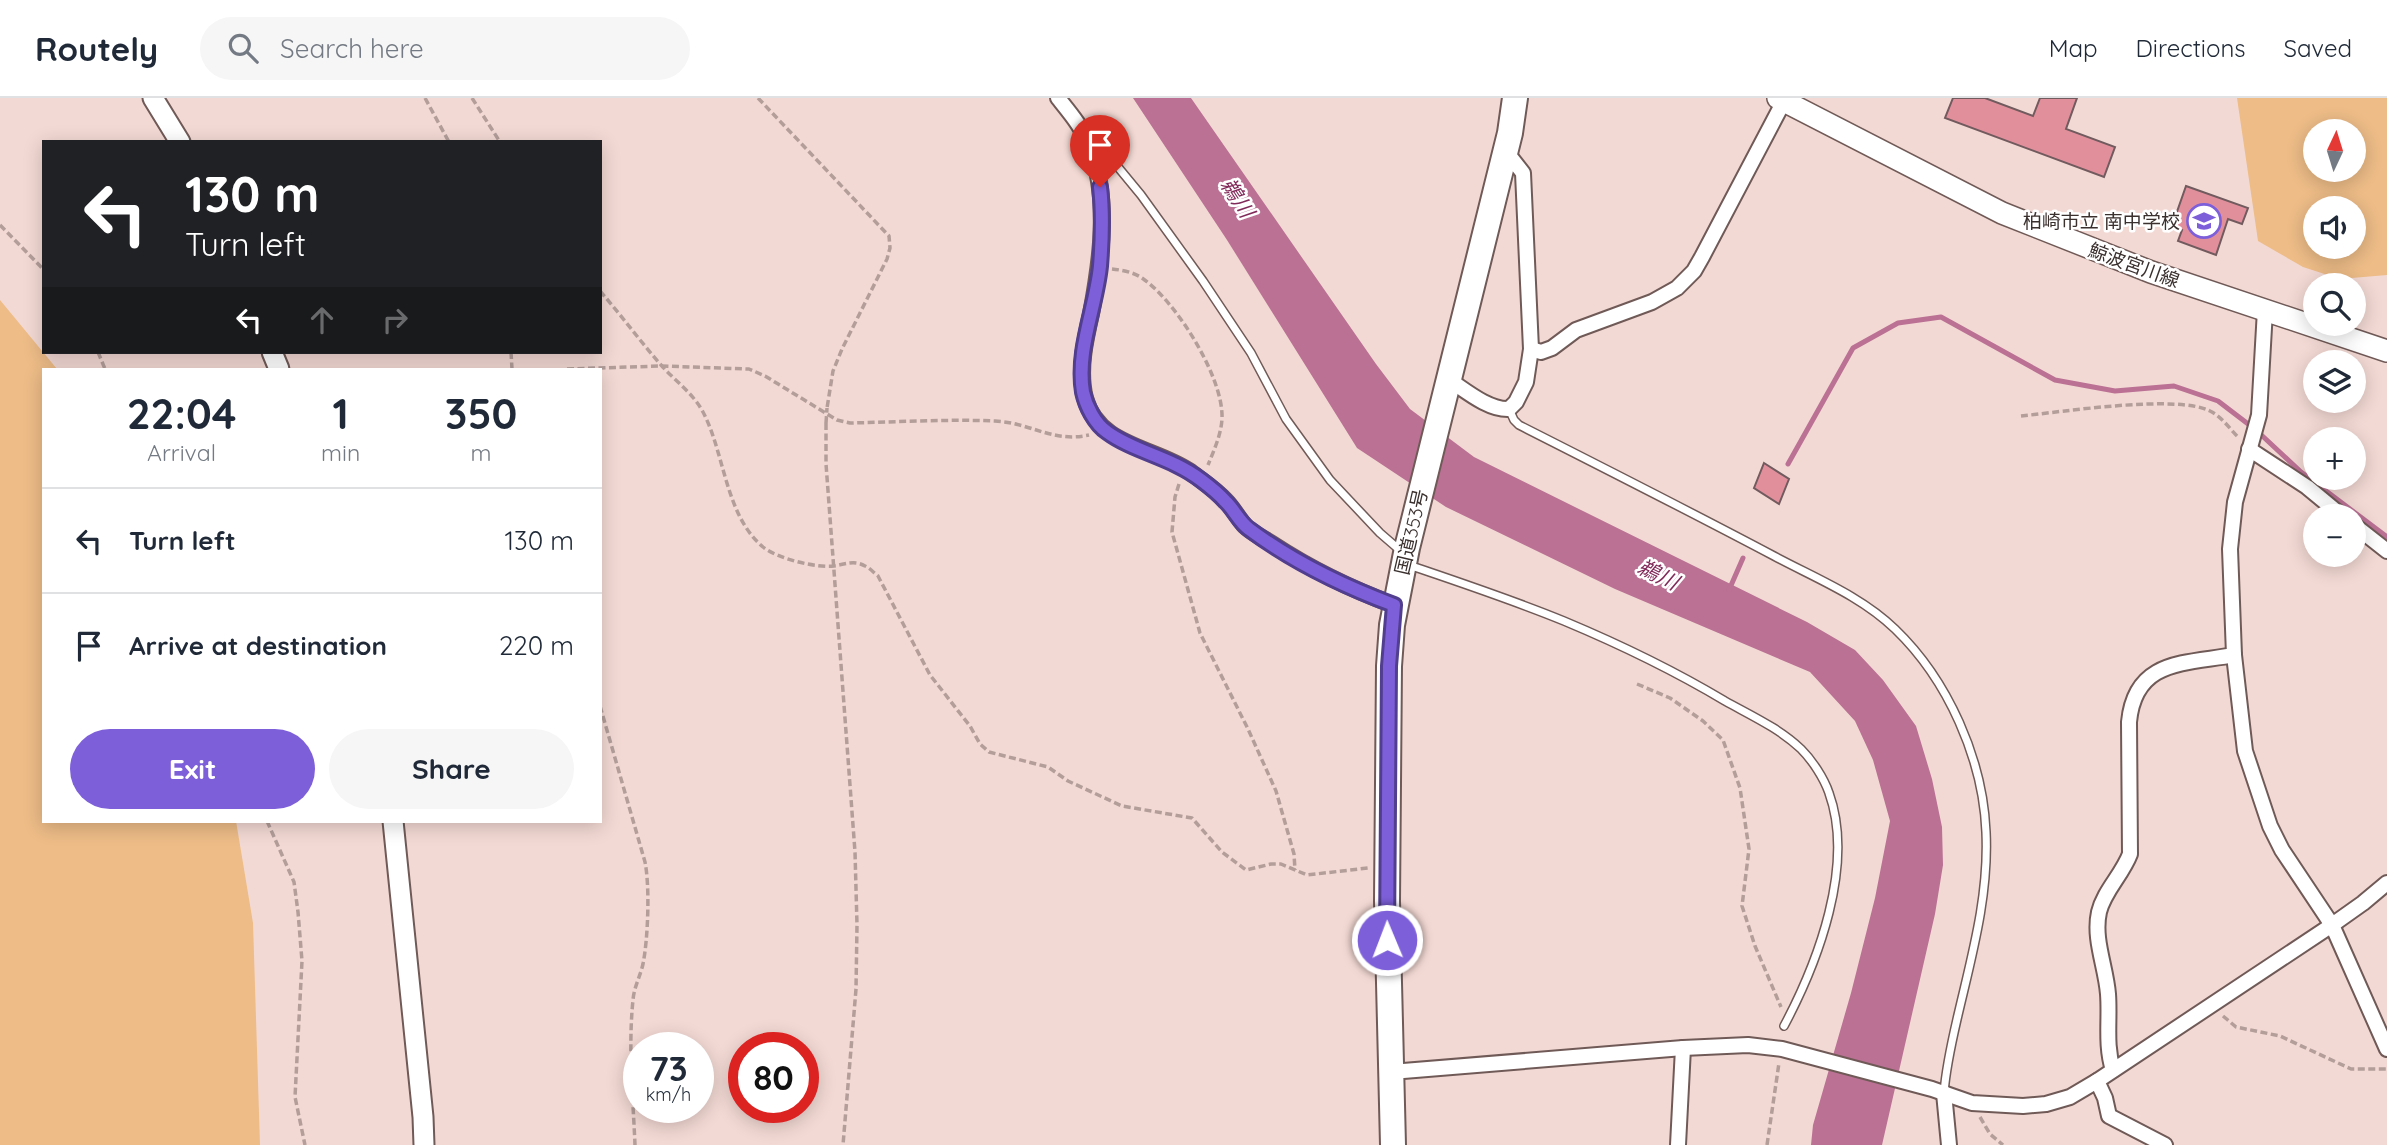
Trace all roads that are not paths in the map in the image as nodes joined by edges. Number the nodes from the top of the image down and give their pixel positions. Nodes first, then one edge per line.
1 (153, 98) edge
2 (1058, 98) edge
3 (1515, 98) edge
4 (1781, 100) edge
5 (179, 140) edge
6 (1090, 146) junction
7 (1504, 155) junction
8 (2265, 310) junction
9 (1531, 349) junction
10 (2387, 351) edge
11 (1447, 385) junction
12 (1509, 409) junction
13 (2250, 444) junction
14 (2328, 504) edge
15 (2366, 535) edge
16 (2387, 551) edge
17 (1405, 556) junction
18 (1394, 605) junction
19 (2234, 654) junction
20 (393, 823) edge
21 (2387, 883) edge
22 (2332, 925) junction
23 (1784, 1026) road end
24 (1684, 1048) junction
25 (2387, 1049) edge
26 (2113, 1070) junction
27 (1391, 1072) junction
28 (2097, 1082) junction
29 (1938, 1091) junction
30 (424, 1145) edge
31 (1393, 1145) edge
32 (1678, 1145) edge
33 (1949, 1145) edge
34 (2165, 1145) edge

1 - 5 street
2 - 6 street
3 - 7 highway, 国道353号
4 - 8 main road, 鯨波宮川線
4 - 9 street
6 - 17 lane
6 - 18 street
7 - 9 street
7 - 11 highway, 国道353号
8 - 10 main road, 鯨波宮川線
8 - 13 street
9 - 12 street
11 - 12 street
11 - 17 highway, 国道353号
12 - 29 lane
13 - 14 street
13 - 19 street
15 - 16 street
17 - 18 highway, 国道353号
17 - 23 lane
18 - 27 highway, 国道353号
19 - 22 street
19 - 26 street
20 - 30 street
21 - 22 street
22 - 25 street
22 - 26 street
24 - 27 street
24 - 29 street
24 - 32 street
26 - 28 street
27 - 31 highway, 国道353号
28 - 29 street
28 - 34 street
29 - 33 street

